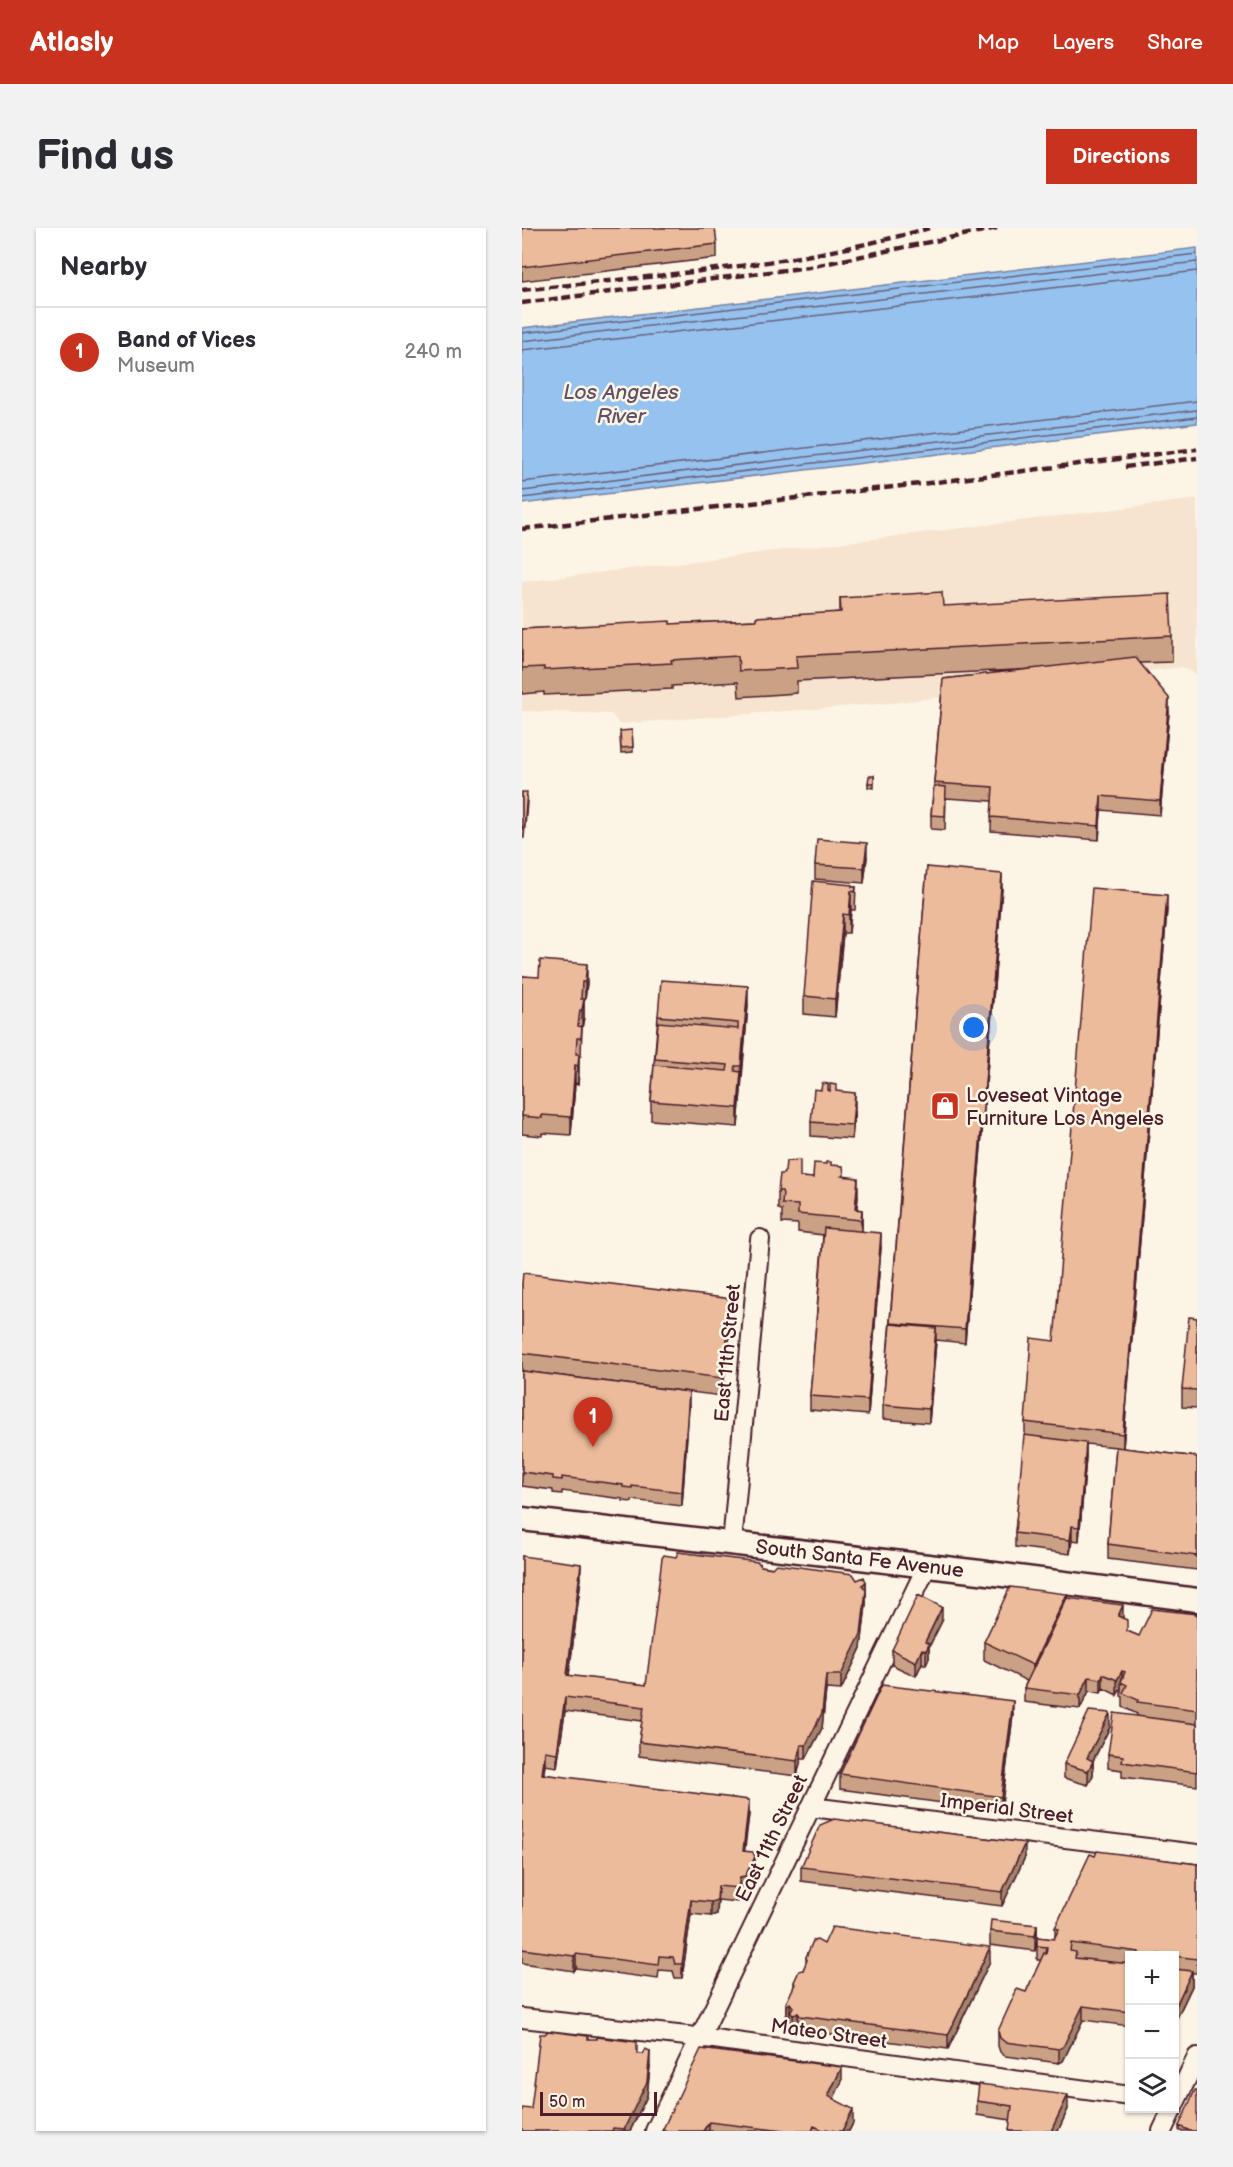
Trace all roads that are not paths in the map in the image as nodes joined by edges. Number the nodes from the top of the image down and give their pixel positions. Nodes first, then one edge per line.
1 (760, 1239) dead end
2 (522, 1519) edge
3 (732, 1544) junction
4 (927, 1566) junction
5 (1197, 1600) edge
6 (811, 1807) junction
7 (1197, 1854) edge
8 (522, 2018) edge
9 (698, 2038) junction
10 (1197, 2057) edge
11 (1179, 2094) edge
12 (1125, 2095) edge
13 (1170, 2113) edge
14 (655, 2131) edge
15 (1162, 2131) edge

1 - 3 street, East 11th Street
2 - 3 main road, South Santa Fe Avenue
3 - 4 main road, South Santa Fe Avenue
4 - 5 main road, South Santa Fe Avenue
4 - 6 street, East 11th Street
6 - 7 street, Imperial Street
6 - 9 street, East 11th Street
8 - 9 street, Mateo Street
9 - 12 street, Mateo Street
9 - 14 street, East 11th Street
10 - 11 street
13 - 15 street

